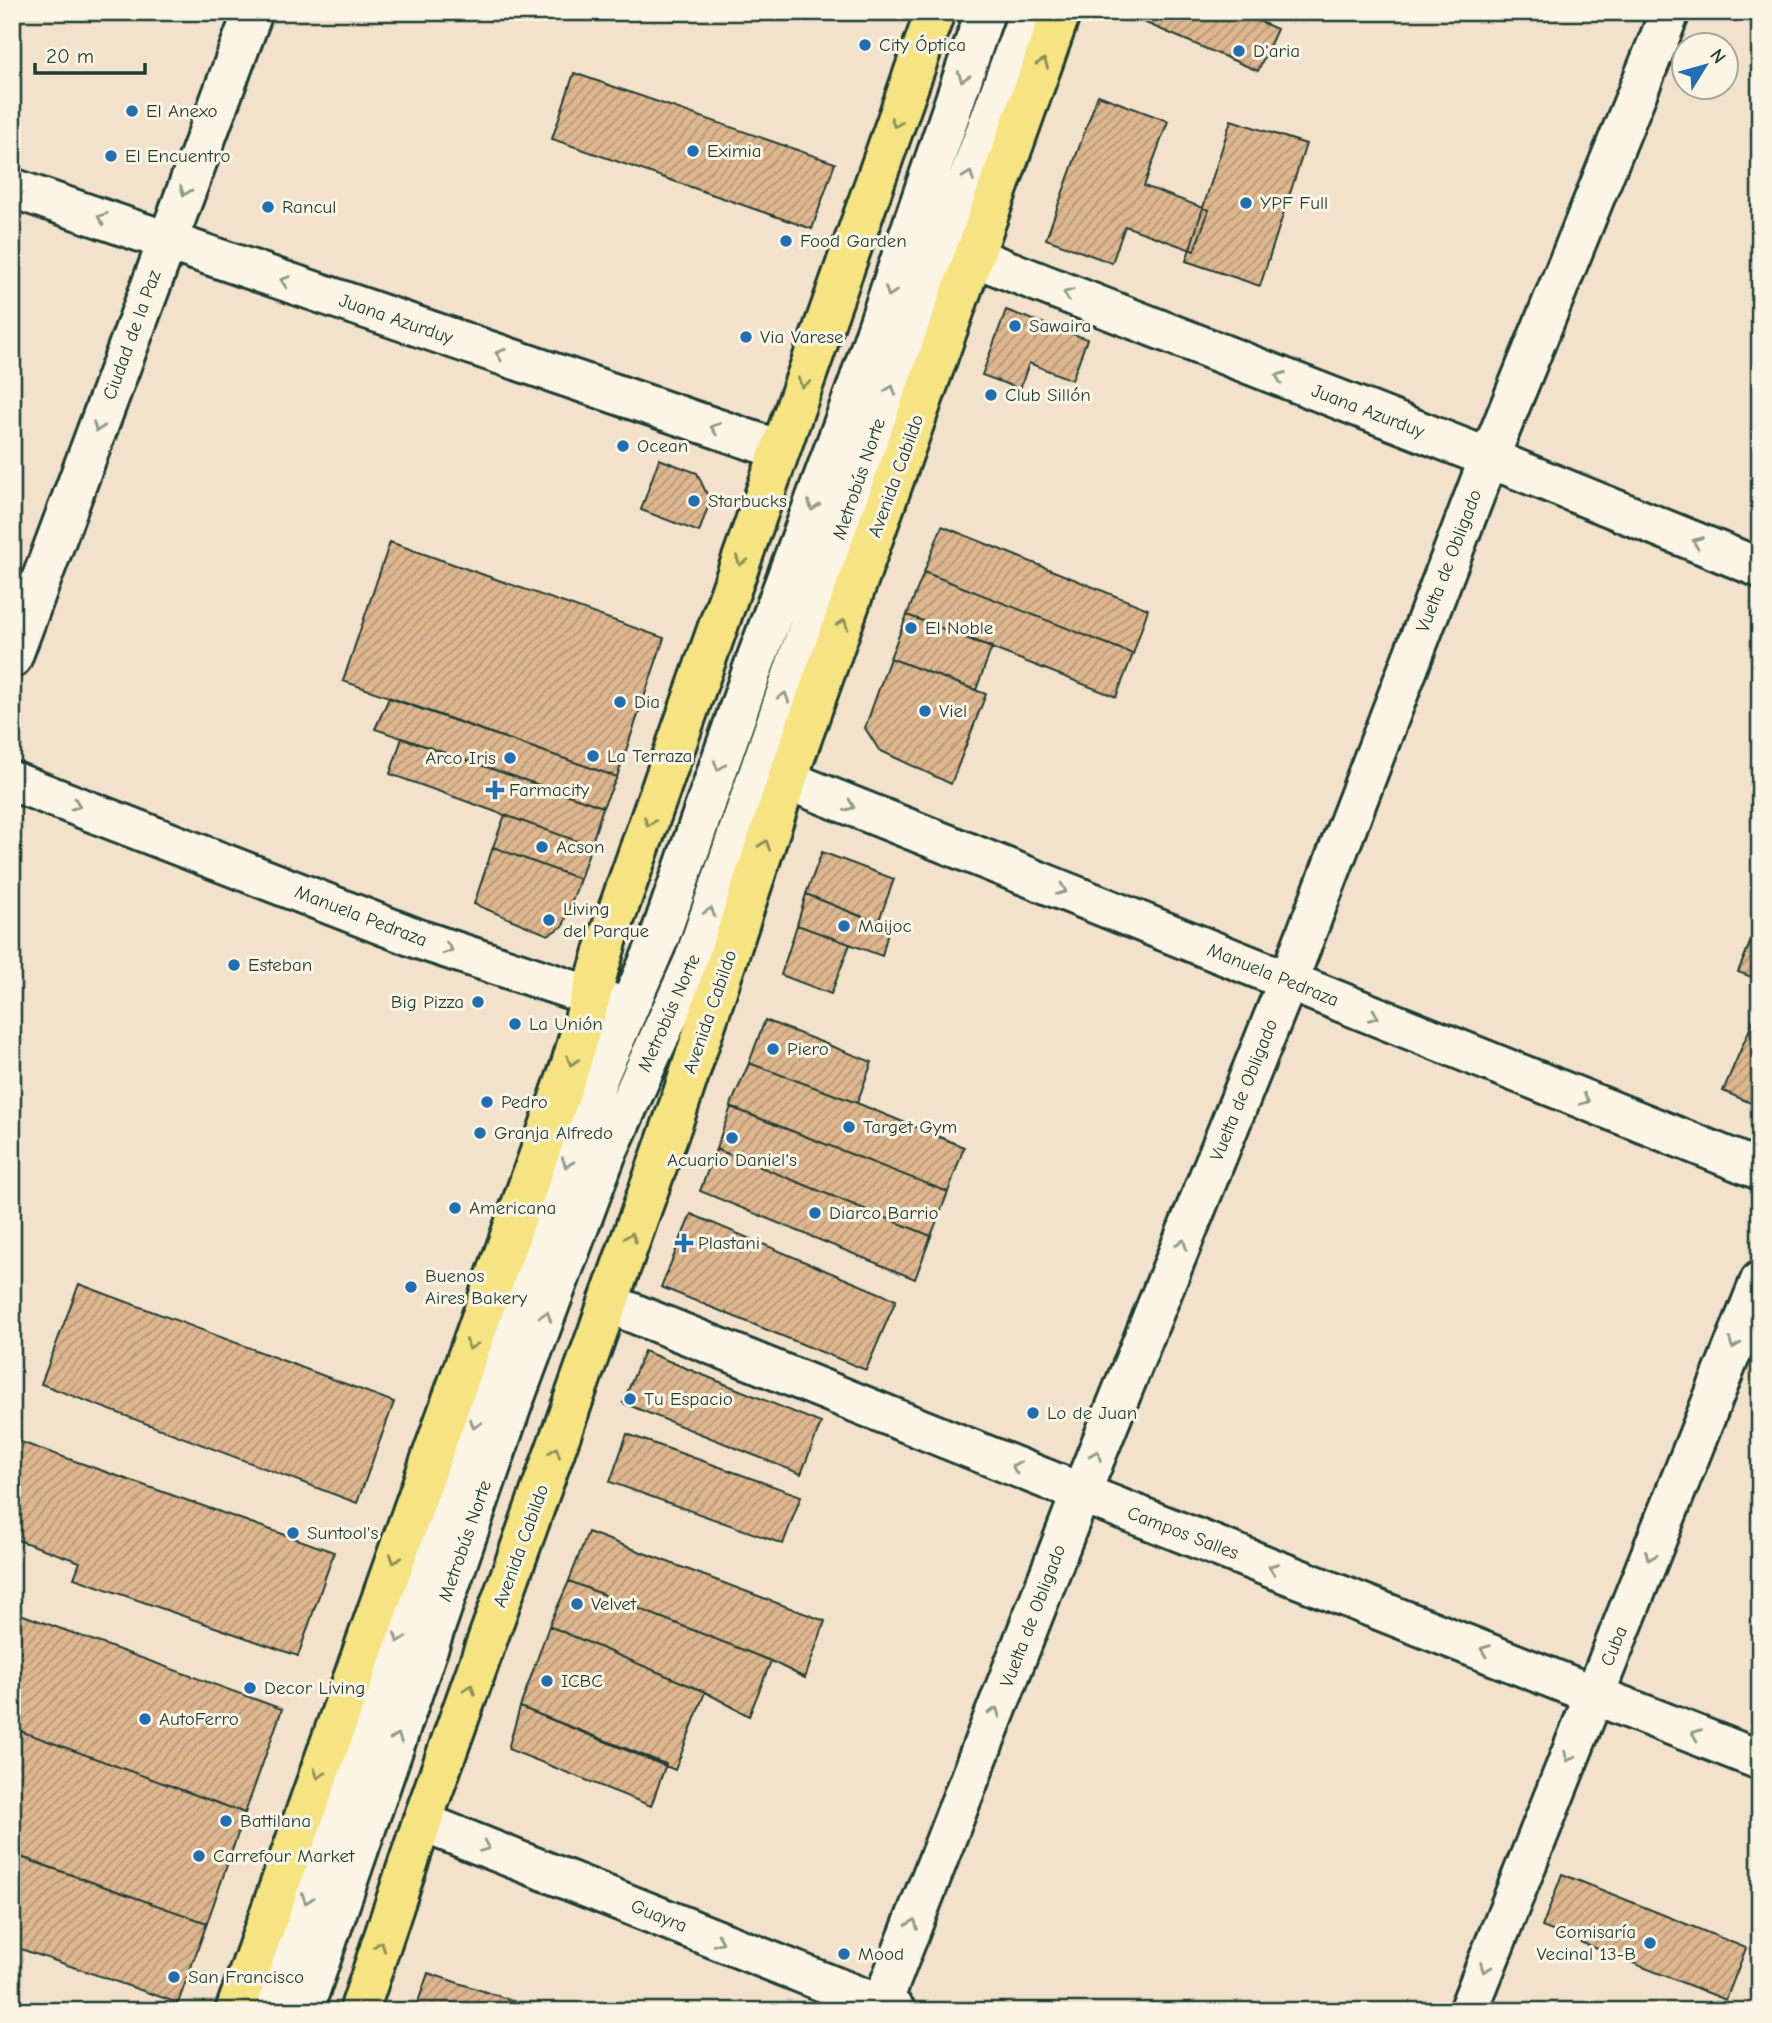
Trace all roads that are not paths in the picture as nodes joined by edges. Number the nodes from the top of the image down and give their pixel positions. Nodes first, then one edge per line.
1 (253, 12) edge
2 (935, 12) edge
3 (985, 12) edge
4 (1030, 12) edge
5 (1061, 12) edge
6 (1670, 12) edge
7 (12, 188) edge
8 (167, 240) junction
9 (974, 257) junction
10 (780, 450) junction
11 (1489, 458) junction
12 (1760, 568) edge
13 (12, 658) edge
14 (12, 780) edge
15 (787, 780) junction
16 (1288, 981) junction
17 (591, 996) junction
18 (714, 1003) junction
19 (627, 1008) junction
20 (667, 1021) junction
21 (1760, 1170) edge
22 (1760, 1281) edge
23 (608, 1303) junction
24 (1081, 1493) junction
25 (1595, 1693) junction
26 (1760, 1760) edge
27 (422, 1822) junction
28 (885, 2009) edge
29 (235, 2011) edge
30 (267, 2011) edge
31 (303, 2011) edge
32 (359, 2011) edge
33 (1468, 2011) edge

1 -> 8 street, Ciudad de la Paz
2 -> 10 main road
3 -> 19 street, Metrobús Norte
20 -> 4 street, Metrobús Norte
9 -> 5 main road, Avenida Cabildo
6 - 11 street, Vuelta de Obligado
8 -> 7 street, Juana Azurduy
10 -> 8 street, Juana Azurduy
8 -> 13 street, Ciudad de la Paz
11 -> 9 street, Juana Azurduy
15 -> 9 main road, Avenida Cabildo
10 -> 17 main road
12 -> 11 street, Juana Azurduy
11 - 16 street, Vuelta de Obligado
14 -> 17 street, Manuela Pedraza
15 -> 16 street, Manuela Pedraza
18 -> 15 main road, Avenida Cabildo
16 -> 21 street, Manuela Pedraza
24 -> 16 street, Vuelta de Obligado
17 - 19 street, Manuela Pedraza
17 -> 29 main road
18 - 20 street
23 -> 18 main road, Avenida Cabildo
19 - 20 street, Manuela Pedraza
19 -> 30 street, Metrobús Norte
31 -> 20 street, Metrobús Norte
22 -> 25 street, Cuba
24 -> 23 street, Campos Salles
27 -> 23 main road, Avenida Cabildo
25 -> 24 street, Campos Salles
28 -> 24 street, Vuelta de Obligado
26 -> 25 street, Campos Salles
25 -> 33 street, Cuba
27 -> 28 street, Guayra
32 -> 27 main road, Avenida Cabildo

